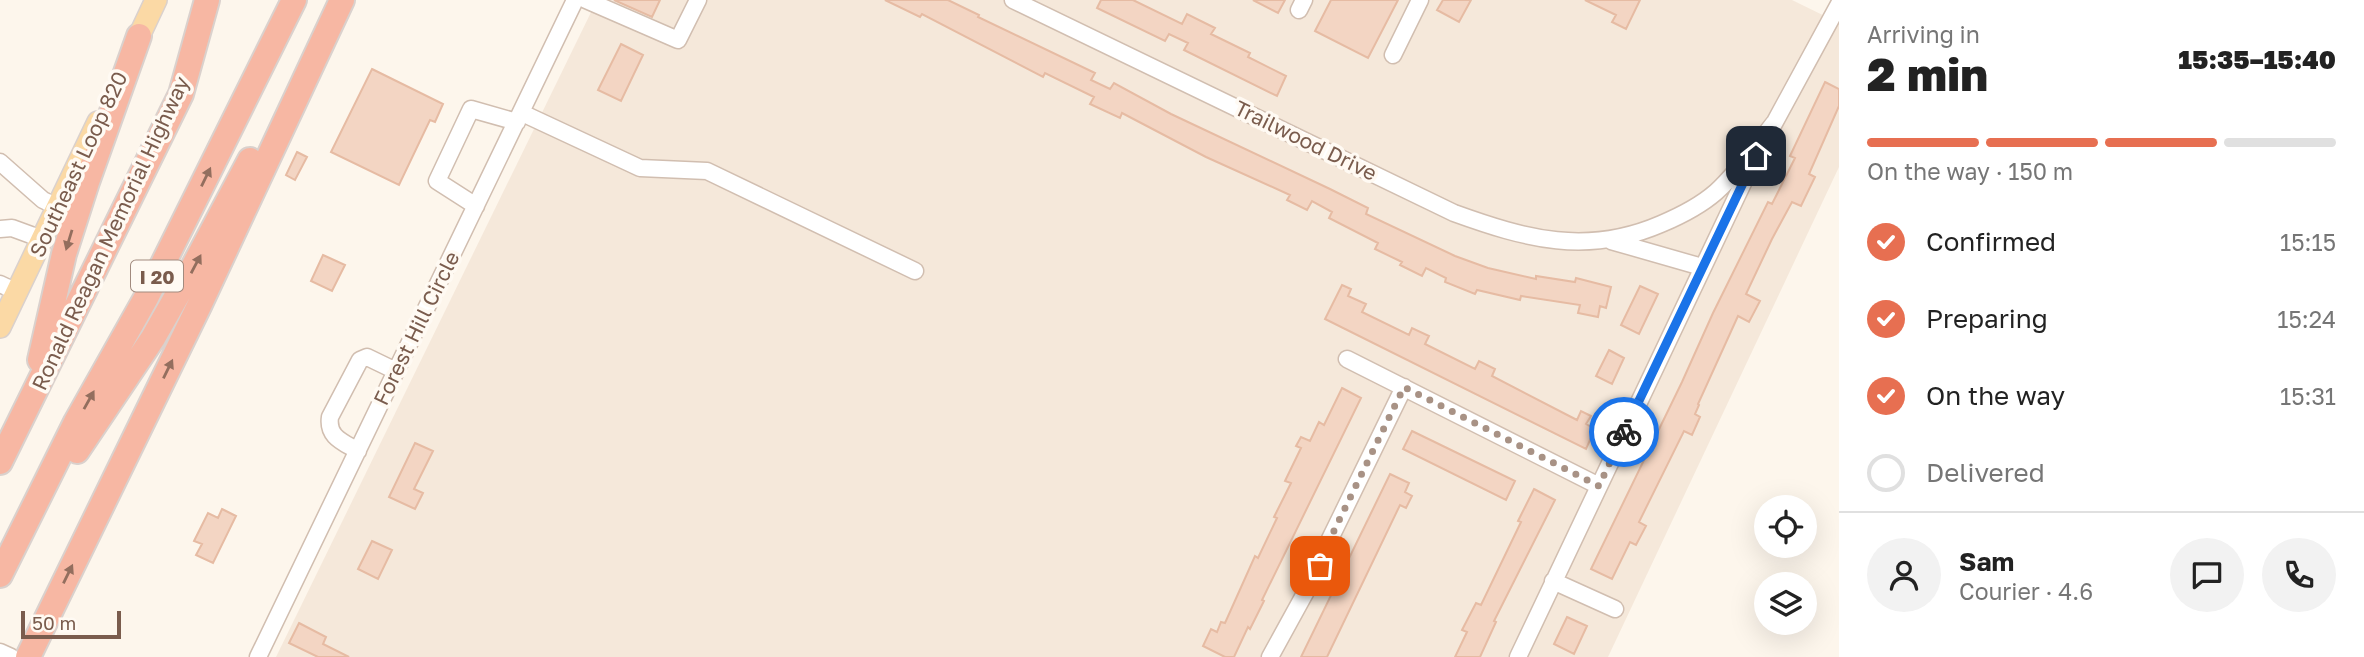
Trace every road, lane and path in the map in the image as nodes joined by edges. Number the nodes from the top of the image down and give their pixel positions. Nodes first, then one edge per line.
1 (156, 0) edge
2 (208, 0) edge
3 (294, 0) edge
4 (327, 0) edge
5 (342, 0) edge
6 (575, 0) edge
7 (586, 0) edge
8 (698, 0) edge
9 (1013, 0) edge
10 (1420, 0) edge
11 (1839, 4) edge
12 (139, 36) junction
13 (1393, 55) dead end
14 (520, 118) junction
15 (1774, 122) junction
16 (0, 162) edge
17 (476, 206) junction
18 (58, 207) junction
19 (0, 229) edge
20 (42, 239) junction
21 (1609, 241) junction
22 (1702, 267) junction
23 (915, 271) dead end
24 (8, 288) edge
25 (0, 327) edge
26 (1347, 359) dead end
27 (396, 371) junction
28 (1404, 387) junction
29 (31, 400) junction
30 (358, 451) junction
31 (0, 462) edge
32 (1599, 486) junction
33 (13, 548) junction
34 (0, 575) edge
35 (1553, 581) junction
36 (1615, 609) dead end
37 (0, 652) edge
38 (11, 657) edge
39 (27, 657) edge
40 (258, 657) edge
41 (1270, 657) edge
42 (1518, 657) edge

1 - 12 main road, Southeast Loop 820
2 - 29 highway, Ronald Reagan Memorial Highway / I 20
33 -> 3 highway, I 20
33 -> 4 highway
39 -> 5 highway
6 - 14 street, Forest Hill Circle
7 - 8 street
9 - 21 street, Trailwood Drive
10 - 13 street
11 - 15 street
12 - 18 main road, Southeast Loop 820
12 -> 29 highway
14 - 17 street, Forest Hill Circle
14 - 17 street
14 - 23 street
15 - 21 street, Trailwood Drive
15 - 22 street
16 - 18 street
17 - 27 street, Forest Hill Circle
18 - 20 main road, Southeast Loop 820
19 - 20 street
20 - 24 main road, Southeast Loop 820
21 - 22 street, Trailwood Drive
22 - 32 street
24 - 25 main road, Southeast Loop 820
26 - 28 street
27 - 30 street, Forest Hill Circle
27 - 30 street
28 - 32 street
28 - 41 street
29 - 31 highway, Ronald Reagan Memorial Highway / I 20
30 - 40 street, Forest Hill Circle
32 - 35 street
33 - 34 highway, I 20
35 - 36 street
35 - 42 street
37 - 38 street

